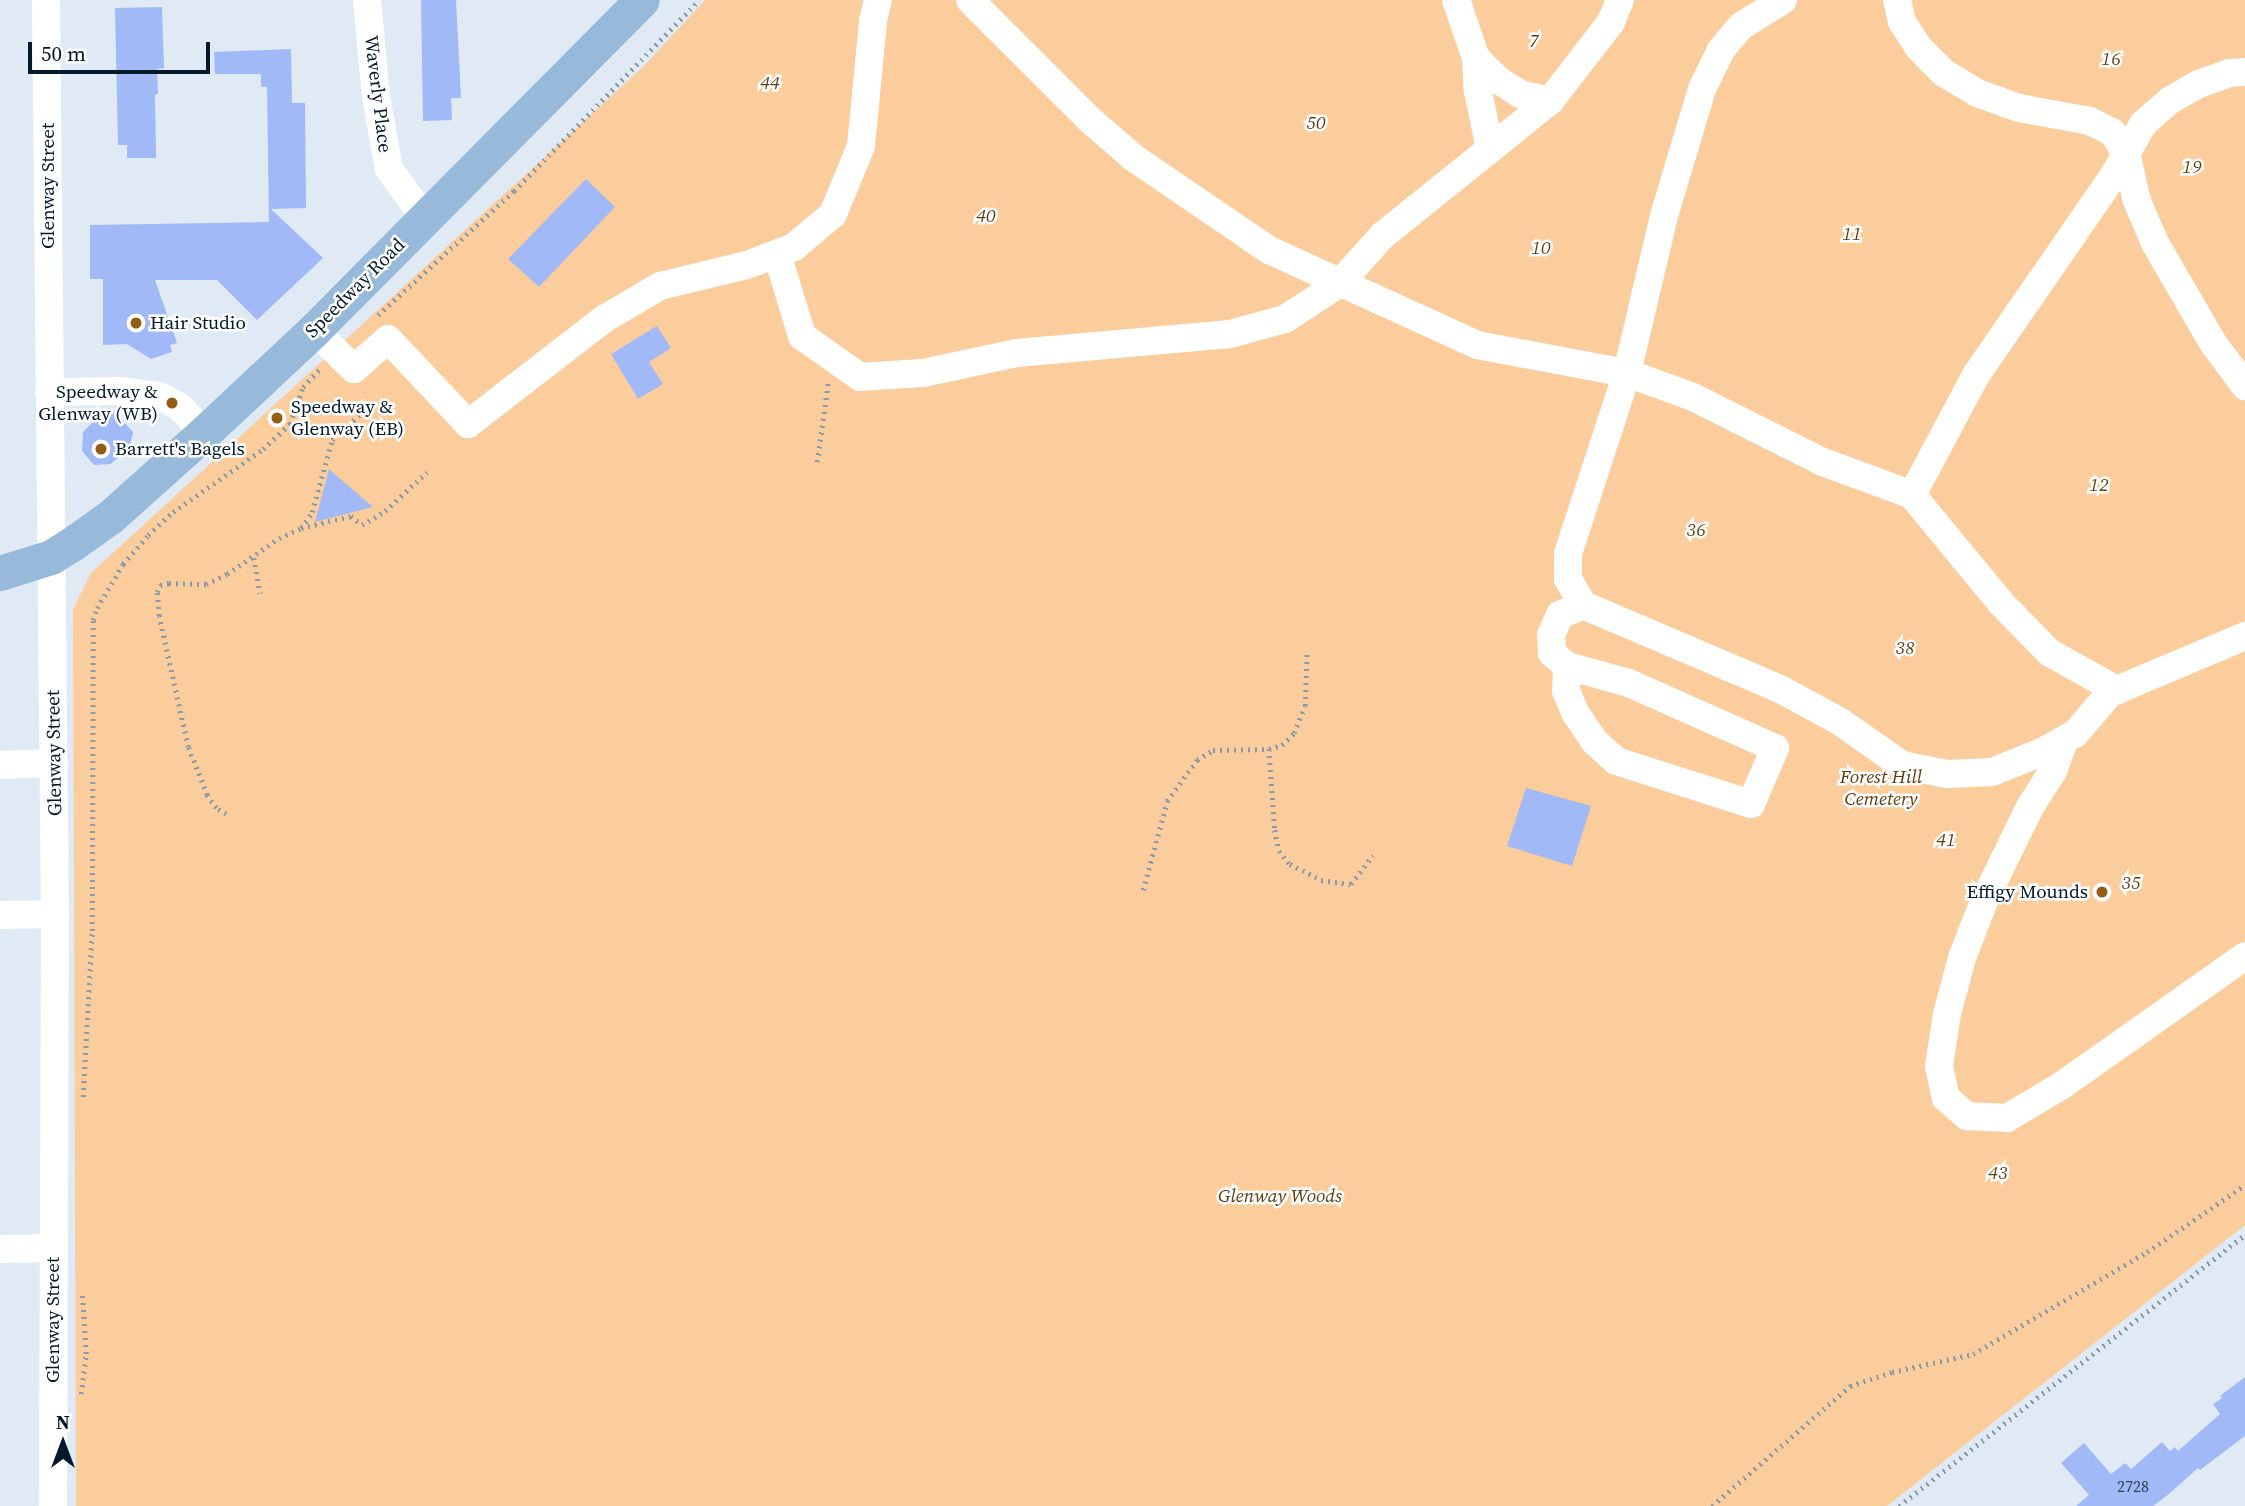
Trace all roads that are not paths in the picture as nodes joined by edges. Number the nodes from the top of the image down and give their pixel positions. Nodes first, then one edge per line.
1 (46, 0) edge
2 (368, 0) edge
3 (642, 0) edge
4 (878, 0) edge
5 (970, 0) edge
6 (1456, 0) edge
7 (1620, 0) edge
8 (1783, 0) edge
9 (1897, 0) edge
10 (1476, 58) junction
11 (2245, 72) edge
12 (1549, 101) junction
13 (1490, 149) junction
14 (2126, 153) junction
15 (425, 219) junction
16 (776, 254) junction
17 (1340, 284) junction
18 (325, 341) junction
19 (1627, 373) junction
20 (2245, 386) edge
21 (49, 392) junction
22 (204, 433) junction
23 (1912, 495) junction
24 (51, 557) junction
25 (0, 573) edge
26 (1583, 605) junction
27 (2245, 636) edge
28 (1567, 666) junction
29 (2117, 690) junction
30 (2064, 741) junction
31 (54, 763) junction
32 (0, 765) edge
33 (55, 914) junction
34 (0, 915) edge
35 (2245, 956) edge
36 (52, 1248) junction
37 (0, 1249) edge
38 (53, 1506) edge

1 - 21 street, Glenway Street
2 - 15 street, Waverly Place
3 - 15 main road, Speedway Road
4 - 16 street
5 - 17 street
6 - 10 street
7 - 12 street
8 - 19 street
9 - 14 street
10 - 12 street
10 - 13 street
11 - 14 street
12 - 13 street
13 - 17 street
14 - 20 street
14 - 23 street
15 - 18 main road, Speedway Road
16 - 17 street
16 - 18 street
17 - 19 street
18 - 22 main road, Speedway Road
19 - 23 street
19 - 26 street
21 - 22 street
21 - 24 street, Glenway Street
22 - 24 main road, Speedway Road
23 - 29 street
24 - 25 main road, Speedway Road
24 - 31 street, Glenway Street
26 - 28 street
26 - 30 street
27 - 29 street
28 - 28 street
29 - 30 street
30 - 35 street
31 - 32 street
31 - 33 street, Glenway Street
33 - 34 street
33 - 36 street, Glenway Street
36 - 37 street
36 - 38 street, Glenway Street

